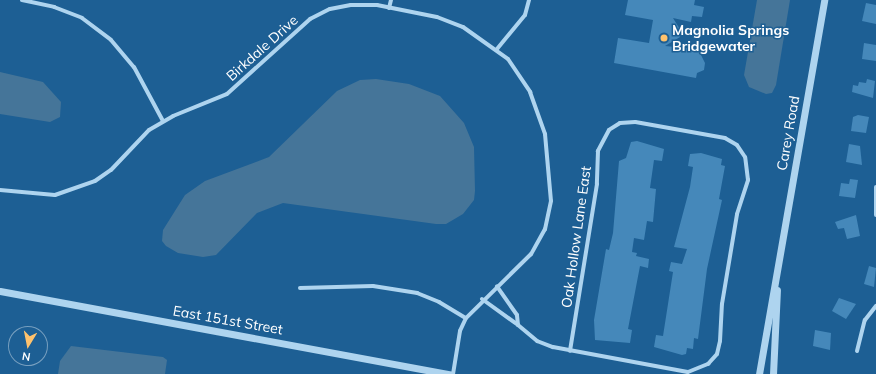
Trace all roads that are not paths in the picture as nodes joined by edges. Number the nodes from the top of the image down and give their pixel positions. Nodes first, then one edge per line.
1 (22, 0) edge
2 (391, 0) edge
3 (529, 0) edge
4 (824, 0) edge
5 (389, 8) junction
6 (497, 49) junction
7 (163, 121) junction
8 (876, 187) edge
9 (0, 190) edge
10 (876, 215) edge
11 (778, 270) junction
12 (497, 286) junction
13 (300, 288) dead end
14 (0, 291) edge
15 (482, 300) junction
16 (876, 306) edge
17 (466, 318) junction
18 (518, 326) junction
19 (570, 351) junction
20 (857, 351) dead end
21 (451, 374) edge
22 (759, 374) edge
23 (773, 374) edge

1 - 7 street
2 - 5 street
3 - 6 street
4 - 11 street, Carey Road
5 - 6 street, Birkdale Drive
5 - 7 street, Birkdale Drive
6 - 12 street, Birkdale Drive
7 - 9 street, Birkdale Drive
8 - 10 street
11 - 22 street, Carey Road
11 - 23 street, Carey Road
12 - 15 street, Birkdale Drive
12 - 18 street
13 - 17 street
14 - 21 street, East 151st Street
15 - 17 street, Birkdale Drive
15 - 18 street
16 - 20 street
17 - 21 street, Birkdale Drive
18 - 19 street
19 - 19 street, Oak Hollow Lane East

